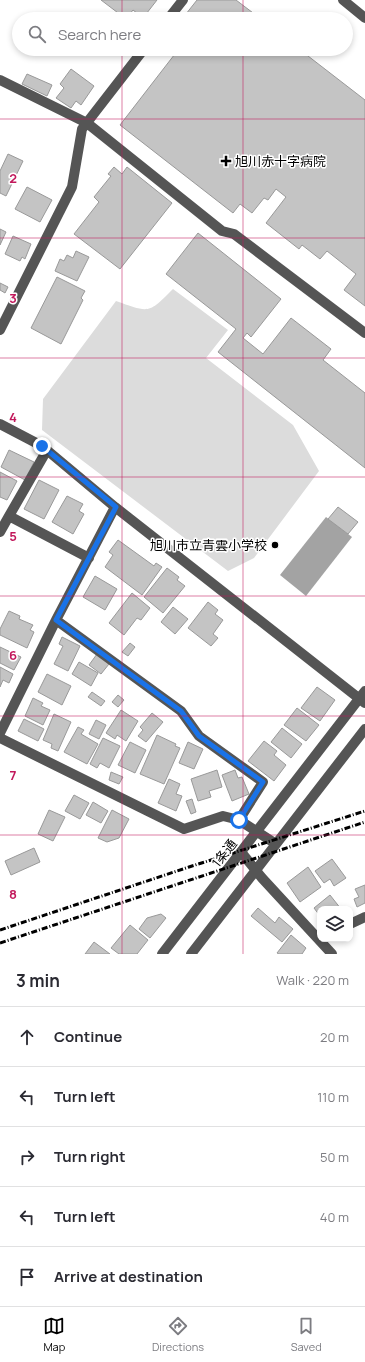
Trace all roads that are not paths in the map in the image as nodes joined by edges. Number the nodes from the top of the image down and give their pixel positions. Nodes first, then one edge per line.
1 (183, 0) edge
2 (342, 0) edge
3 (174, 12) edge
4 (365, 18) edge
5 (139, 56) edge
6 (0, 80) edge
7 (87, 123) junction
8 (0, 330) edge
9 (365, 332) edge
10 (0, 424) edge
11 (47, 450) junction
12 (116, 507) junction
13 (9, 516) junction
14 (0, 532) edge
15 (89, 558) junction
16 (56, 620) junction
17 (363, 698) edge
18 (365, 729) edge
19 (0, 734) edge
20 (0, 738) edge
21 (239, 820) junction
22 (257, 831) junction
23 (276, 844) junction
24 (241, 852) junction
25 (256, 869) junction
26 (365, 917) edge
27 (353, 923) edge
28 (317, 936) edge
29 (322, 942) edge
30 (162, 954) edge
31 (191, 954) edge
32 (332, 954) edge

1 - 3 street
2 - 4 street
5 - 7 street
6 - 7 street
7 - 8 street
7 - 9 street
10 - 11 street
11 - 12 street
11 - 13 street
12 - 15 street
12 - 17 street
13 - 14 street
13 - 15 street
15 - 16 street
16 - 19 street
16 - 21 street
17 - 22 street, 1条通
18 - 23 street
20 - 21 street
21 - 22 street
22 - 23 street
22 - 24 street, 1条通
23 - 25 street
24 - 25 street
24 - 30 street, 1条通
25 - 28 street
25 - 31 street
26 - 27 street
29 - 32 street

